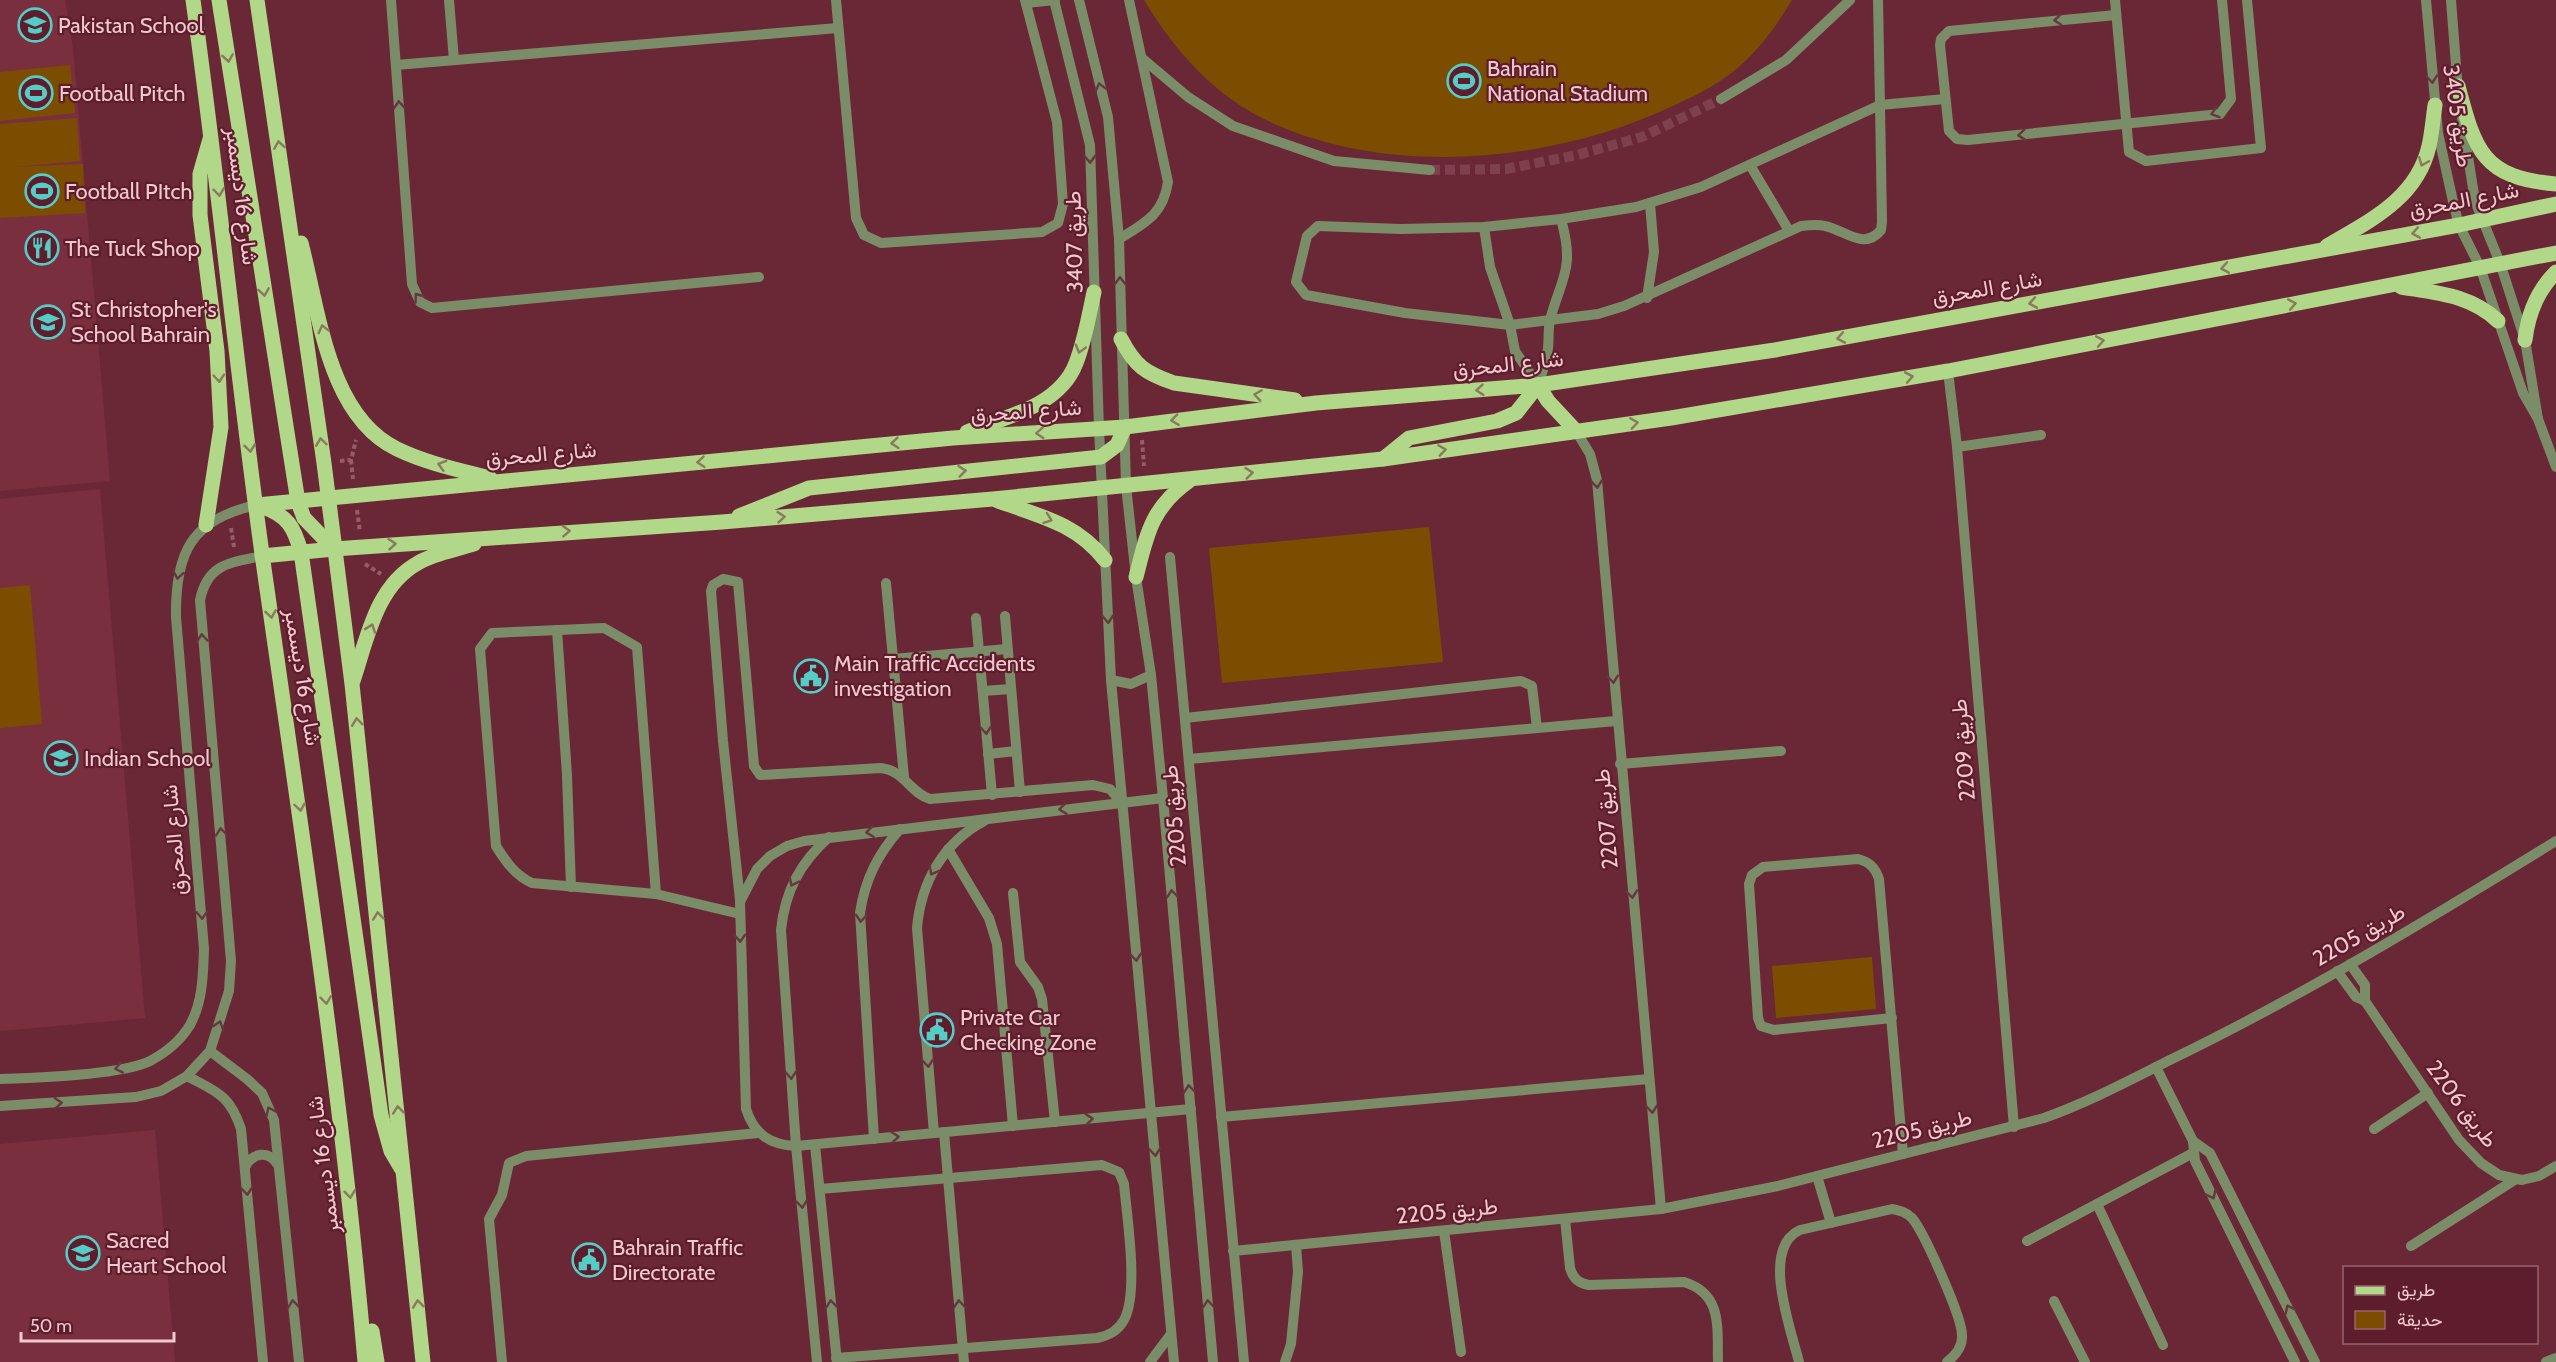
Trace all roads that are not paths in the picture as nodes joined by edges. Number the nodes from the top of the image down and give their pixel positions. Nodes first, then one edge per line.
1 (193, 0) edge
2 (219, 0) edge
3 (257, 0) edge
4 (391, 0) edge
5 (449, 0) edge
6 (836, 0) edge
7 (1054, 0) edge
8 (1079, 0) edge
9 (1129, 0) edge
10 (1850, 0) edge
11 (1878, 0) edge
12 (2115, 0) edge
13 (2222, 0) edge
14 (2247, 0) edge
15 (2426, 0) edge
16 (2451, 0) edge
17 (1026, 2) edge
18 (2116, 15) junction
19 (838, 28) junction
20 (1143, 59) junction
21 (454, 60) junction
22 (396, 64) junction
23 (2458, 86) junction
24 (1944, 95) junction
25 (1720, 99) tunnel mouth
26 (1880, 105) junction
27 (2434, 105) junction
28 (2126, 124) junction
29 (211, 134) junction
30 (1750, 165) junction
31 (282, 169) junction
32 (1430, 170) tunnel mouth
33 (2556, 184) edge
34 (1650, 203) junction
35 (2556, 204) edge
36 (1560, 219) junction
37 (2481, 220) junction
38 (2459, 225) junction
39 (1484, 226) junction
40 (1788, 229) junction
41 (1119, 239) junction
42 (2320, 251) junction
43 (2556, 253) edge
44 (2500, 263) junction
45 (2480, 267) junction
46 (2556, 272) edge
47 (759, 277) dead end
48 (2390, 285) junction
49 (1094, 292) junction
50 (1647, 298) junction
51 (2498, 321) junction
52 (1549, 322) junction
53 (1510, 325) junction
54 (1121, 339) junction
55 (2525, 340) junction
56 (1948, 371) junction
57 (1538, 385) junction
58 (1316, 404) junction
59 (2538, 419) junction
60 (1125, 427) junction
61 (1099, 429) junction
62 (1576, 431) junction
63 (2041, 435) dead end
64 (953, 438) junction
65 (1958, 447) junction
66 (1101, 457) junction
67 (1383, 459) junction
68 (2556, 467) edge
69 (1191, 479) junction
70 (499, 481) junction
71 (1126, 486) junction
72 (1102, 488) junction
73 (993, 499) junction
74 (329, 500) junction
75 (298, 502) junction
76 (257, 505) junction
77 (722, 522) junction
78 (206, 525) junction
79 (507, 535) junction
80 (334, 549) junction
81 (301, 552) junction
82 (262, 556) junction
83 (1170, 557) dead end
84 (1106, 560) junction
85 (1136, 577) junction
86 (886, 583) dead end
87 (1005, 616) dead end
88 (976, 618) dead end
89 (558, 630) junction
90 (1007, 649) junction
91 (979, 651) junction
92 (893, 659) junction
93 (1151, 675) junction
94 (1112, 680) junction
95 (352, 684) junction
96 (1011, 689) junction
97 (982, 691) junction
98 (1185, 718) junction
99 (1616, 721) junction
100 (1538, 728) junction
101 (1016, 751) junction
102 (1781, 751) dead end
103 (988, 754) junction
104 (1189, 759) junction
105 (1620, 764) junction
106 (904, 777) junction
107 (1020, 792) junction
108 (992, 795) junction
109 (1163, 798) junction
110 (1122, 802) junction
111 (990, 818) junction
112 (900, 829) junction
113 (830, 837) junction
114 (2556, 841) edge
115 (948, 849) junction
116 (571, 886) junction
117 (1013, 893) dead end
118 (656, 894) junction
119 (740, 902) junction
120 (740, 914) junction
121 (2350, 964) junction
122 (2337, 971) junction
123 (2365, 1001) junction
124 (1892, 1018) junction
125 (210, 1051) junction
126 (2156, 1067) junction
127 (187, 1076) junction
128 (0, 1079) edge
129 (1649, 1079) junction
130 (2427, 1093) junction
131 (0, 1106) edge
132 (1191, 1109) junction
133 (1151, 1113) junction
134 (1221, 1117) junction
135 (1055, 1122) junction
136 (1013, 1126) junction
137 (2014, 1127) junction
138 (2374, 1129) dead end
139 (758, 1132) junction
140 (939, 1133) junction
141 (874, 1139) junction
142 (2193, 1141) junction
143 (815, 1145) junction
144 (796, 1146) junction
145 (2193, 1153) junction
146 (1903, 1154) junction
147 (278, 1165) junction
148 (2556, 1166) edge
149 (245, 1167) junction
150 (404, 1174) junction
151 (1816, 1176) junction
152 (948, 1178) junction
153 (2516, 1179) junction
154 (820, 1189) junction
155 (2097, 1204) junction
156 (1661, 1209) junction
157 (2243, 1217) junction
158 (1565, 1219) junction
159 (1831, 1223) junction
160 (2227, 1226) junction
161 (354, 1228) junction
162 (1444, 1231) junction
163 (2027, 1241) dead end
164 (1296, 1245) junction
165 (2411, 1246) dead end
166 (1233, 1251) junction
167 (2271, 1272) junction
168 (828, 1273) junction
169 (809, 1275) junction
170 (2255, 1281) junction
171 (2054, 1301) dead end
172 (1172, 1334) junction
173 (2306, 1344) junction
174 (2163, 1345) dead end
175 (963, 1347) junction
176 (1461, 1352) dead end
177 (2293, 1357) edge
178 (2556, 1358) edge
179 (837, 1360) edge
180 (263, 1362) edge
181 (299, 1362) edge
182 (366, 1362) edge
183 (377, 1362) edge
184 (423, 1362) edge
185 (502, 1362) edge
186 (817, 1362) edge
187 (964, 1362) edge
188 (1150, 1362) edge
189 (1174, 1362) edge
190 (1213, 1362) edge
191 (1244, 1362) edge
192 (1285, 1362) edge
193 (1718, 1362) edge
194 (1799, 1362) edge
195 (1947, 1362) edge
196 (2085, 1362) edge
197 (2315, 1362) edge
198 (2546, 1362) edge

1 - 29 main road, شارع 16 ديسمبر
2 -> 75 main road
31 -> 3 main road, شارع 16 ديسمبر
4 - 22 street
5 - 21 street
6 - 19 street
7 - 17 street
7 -> 49 street, طريق 3407
41 -> 8 street, طريق 3407
9 - 20 street
10 - 25 street
11 - 26 street
12 - 18 street
13 -> 28 street
14 - 28 street
15 -> 27 street, طريق 3405
16 - 23 street, طريق 3405
17 - 19 street
18 -> 24 street
18 - 28 street
19 - 21 street
20 - 32 street
20 - 41 street
21 - 22 street
47 -> 22 street
23 - 33 main road
23 - 37 street, طريق 3405
24 - 26 street
28 -> 24 street
26 - 30 street
26 - 40 street
27 - 38 street, طريق 3405
27 -> 42 main road
29 -> 76 main road, شارع 16 ديسمبر
29 -> 78 main road
30 - 34 street
30 - 40 street
70 -> 31 main road
74 -> 31 main road, شارع 16 ديسمبر
34 - 36 street
34 - 50 street
35 - 37 main road, شارع المحرق
36 - 39 street
36 - 52 street
37 - 38 main road, شارع المحرق
37 - 44 street, طريق 3405
38 -> 42 main road, شارع المحرق
38 - 45 street, طريق 3405
39 - 53 street
39 - 53 street
40 - 50 street
54 -> 41 street, طريق 3407
42 -> 57 main road, شارع المحرق
43 - 44 main road, شارع المحرق
44 - 45 main road, شارع المحرق
44 - 55 street
45 - 48 main road, شارع المحرق
45 - 51 street
46 - 55 main road
48 - 51 main road
56 -> 48 main road, شارع المحرق
49 - 61 street, طريق 3407
49 -> 64 main road
50 - 52 street
51 - 59 street
52 - 53 street
52 - 57 street
53 - 57 street
58 -> 54 main road
54 - 60 street, طريق 3407
55 - 59 street
62 -> 56 main road, شارع المحرق
56 - 65 street, طريق 2209
57 -> 58 main road, شارع المحرق
57 - 62 main road
57 - 67 main road
58 -> 60 main road, شارع المحرق
59 - 68 street
60 - 61 main road, شارع المحرق
60 - 66 main road
60 - 71 street, طريق 3407
61 -> 64 main road, شارع المحرق
61 - 66 street, طريق 3407
67 -> 62 main road, شارع المحرق
62 -> 99 street, طريق 2207
63 - 65 street
64 -> 70 main road, شارع المحرق
65 - 137 street, طريق 2209
66 - 72 street, طريق 3407
77 -> 66 main road
69 -> 67 main road, شارع المحرق
69 - 71 main road, شارع المحرق
69 - 85 main road
70 - 74 main road, شارع المحرق
71 - 72 main road, شارع المحرق
71 - 85 street, طريق 3407
72 - 73 main road, شارع المحرق
72 - 84 street, طريق 3407
77 -> 73 main road, شارع المحرق
73 -> 84 main road
74 - 75 main road, شارع المحرق
74 - 80 main road, شارع 16 ديسمبر
75 - 76 main road, شارع المحرق
75 - 80 main road
76 - 78 street, شارع المحرق
76 - 81 main road
76 - 82 main road, شارع 16 ديسمبر
79 -> 77 main road, شارع المحرق
78 -> 128 street, شارع المحرق
80 -> 79 main road, شارع المحرق
95 -> 79 main road
80 - 81 main road, شارع المحرق
80 - 95 main road, شارع 16 ديسمبر
81 - 82 main road, شارع المحرق
81 - 150 main road
125 -> 82 street, شارع المحرق
82 -> 161 main road, شارع 16 ديسمبر
83 - 98 street, طريق 2205
84 -> 94 street, طريق 3407
85 - 93 street, طريق 3407
86 - 92 street
87 - 90 street
88 - 91 street
89 - 116 street
89 - 116 street
89 - 118 street
90 - 91 street
90 - 96 street
91 - 92 street
91 - 97 street
92 - 106 street
93 - 94 street
93 - 109 street, طريق 3407
94 - 110 street, طريق 3407
150 -> 95 main road, شارع 16 ديسمبر
96 - 97 street
96 - 101 street
97 -> 103 street
98 - 100 street
98 - 104 street, طريق 2205
99 - 100 street
99 - 105 street, طريق 2207
100 - 104 street
101 - 103 street
101 - 107 street
102 - 105 street
103 - 108 street
104 - 134 street, طريق 2205
105 -> 129 street, طريق 2207
106 - 108 street
106 - 119 street
107 - 108 street
107 - 110 street
109 - 110 street
132 -> 109 street, طريق 3407
110 -> 111 street
110 -> 133 street, طريق 3407
111 - 112 street
111 - 115 street
112 -> 113 street
112 -> 141 street
113 - 119 street
113 -> 144 street
114 - 121 street, طريق 2205
115 - 136 street
115 -> 140 street
116 - 118 street
117 - 135 street
118 - 120 street
119 - 120 street
120 -> 139 street
121 - 122 street, طريق 2205
121 - 123 street, طريق 2206
122 - 123 street, طريق 2206
122 - 126 street, طريق 2205
123 - 130 street, طريق 2206
124 - 124 street
124 - 146 street
125 - 127 street, شارع المحرق
147 -> 125 street
126 - 137 street, طريق 2205
126 - 142 street
131 -> 127 street, شارع المحرق
127 - 149 street
129 - 134 street
129 -> 156 street, طريق 2207
130 - 138 street
130 - 153 street, طريق 2206
132 - 133 street
190 -> 132 street, طريق 3407
135 -> 133 street
133 -> 172 street, طريق 3407
134 - 166 street, طريق 2205
135 - 136 street
136 - 140 street
137 - 146 street, طريق 2205
139 - 144 street
139 - 185 street
141 -> 140 street
140 - 152 street
141 - 143 street
142 - 145 street
142 - 157 street
143 - 144 street
143 - 154 street
144 -> 169 street
145 - 155 street
145 -> 160 street
146 - 151 street, طريق 2205
147 - 149 street
181 -> 147 street
148 - 153 street
149 -> 180 street
184 -> 150 main road, شارع 16 ديسمبر
151 - 156 street, طريق 2205
151 - 159 street
152 - 154 street
175 -> 152 street
152 - 175 street
153 - 165 street
154 - 168 street
155 - 163 street
155 - 174 street
156 - 158 street, طريق 2205
157 - 160 street
157 - 167 street
158 - 162 street, طريق 2205
158 - 193 street
159 - 194 street
159 - 195 street
160 - 170 street
161 - 182 main road, شارع 16 ديسمبر
161 - 183 main road
162 - 164 street, طريق 2205
162 - 176 street
164 - 166 street, طريق 2205
164 - 192 street
166 - 191 street, طريق 2205
167 - 170 street
173 -> 167 street
168 - 169 street
179 -> 168 street
169 - 186 street
170 - 177 street
171 - 196 street
172 - 188 street
172 - 189 street, طريق 3407
173 - 177 street
173 - 197 street
175 - 179 street
175 - 187 street
178 - 198 street

